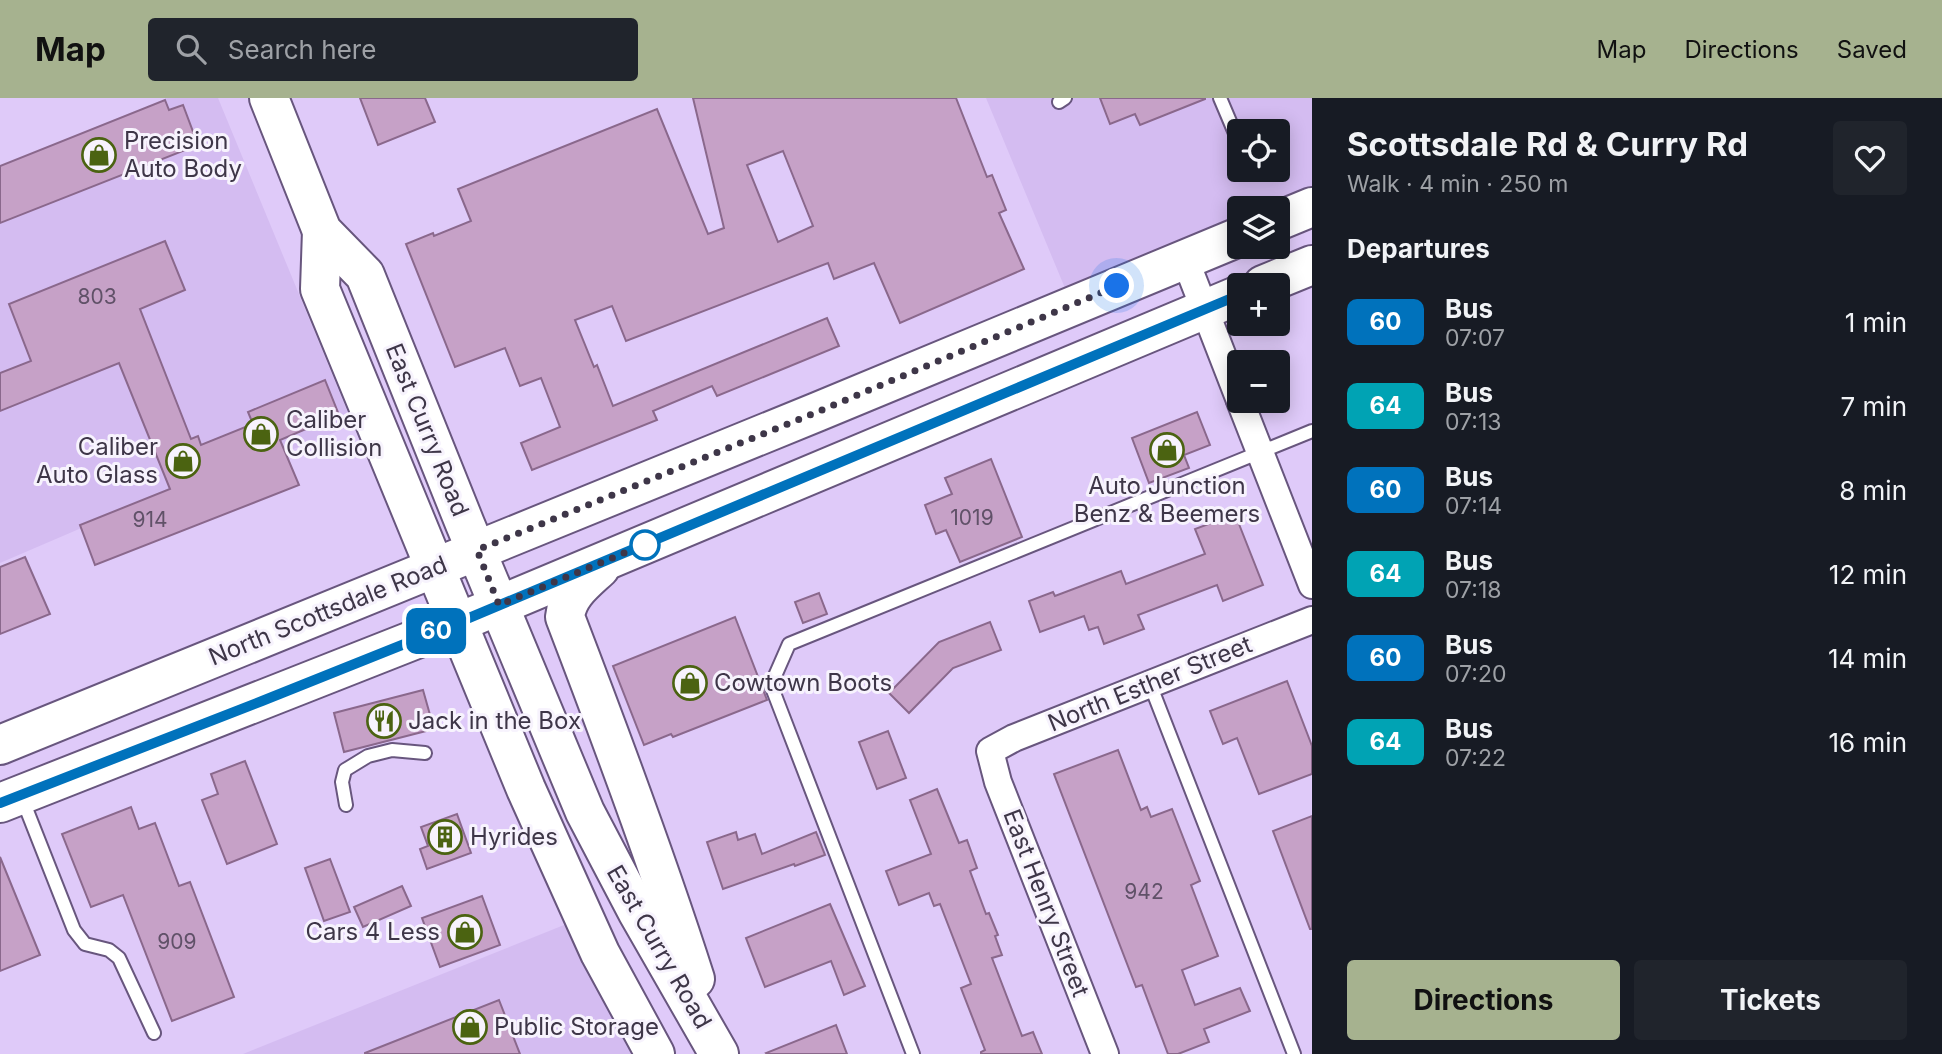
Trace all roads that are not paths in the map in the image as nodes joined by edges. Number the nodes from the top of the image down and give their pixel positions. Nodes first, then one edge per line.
1 (270, 98) edge
2 (1220, 98) edge
3 (1229, 119) edge
4 (1312, 207) edge
5 (1290, 216) edge
6 (322, 231) junction
7 (1227, 242) edge
8 (1185, 259) junction
9 (1312, 265) edge
10 (1290, 274) edge
11 (1222, 302) edge
12 (1231, 350) edge
13 (1245, 413) edge
14 (1312, 431) edge
15 (1260, 452) junction
16 (477, 550) junction
17 (608, 561) junction
18 (434, 566) junction
19 (1312, 585) edge
20 (499, 605) junction
21 (1312, 620) edge
22 (457, 623) junction
23 (1150, 684) junction
24 (0, 745) edge
25 (990, 751) joint
26 (425, 753) dead end
27 (10, 799) edge
28 (346, 804) dead end
29 (153, 1033) dead end
30 (718, 1051) edge
31 (654, 1054) edge
32 (913, 1054) edge
33 (1105, 1054) edge
34 (1294, 1054) edge

1 - 6 main road, East Curry Road
2 - 3 lane
4 - 5 main road
6 - 16 main road, East Curry Road
6 - 18 main road, East Curry Road
7 - 8 main road, North Scottsdale Road
8 - 11 street
8 - 16 main road, North Scottsdale Road
9 - 10 main road
11 - 12 street
11 - 17 main road
13 - 15 street
14 - 15 lane
15 - 19 street
15 - 32 lane
16 - 18 main road, North Scottsdale Road
16 - 20 main road, East Curry Road
17 - 20 main road
17 - 30 main road
18 - 22 main road, East Curry Road
18 - 24 main road, North Scottsdale Road
20 - 22 main road
20 - 30 main road, East Curry Road
21 - 23 street, North Esther Street
22 - 27 main road
22 - 31 main road, East Curry Road
23 - 25 street, North Esther Street
23 - 34 lane
25 - 33 street, East Henry Street
26 - 28 lane
27 - 29 lane

